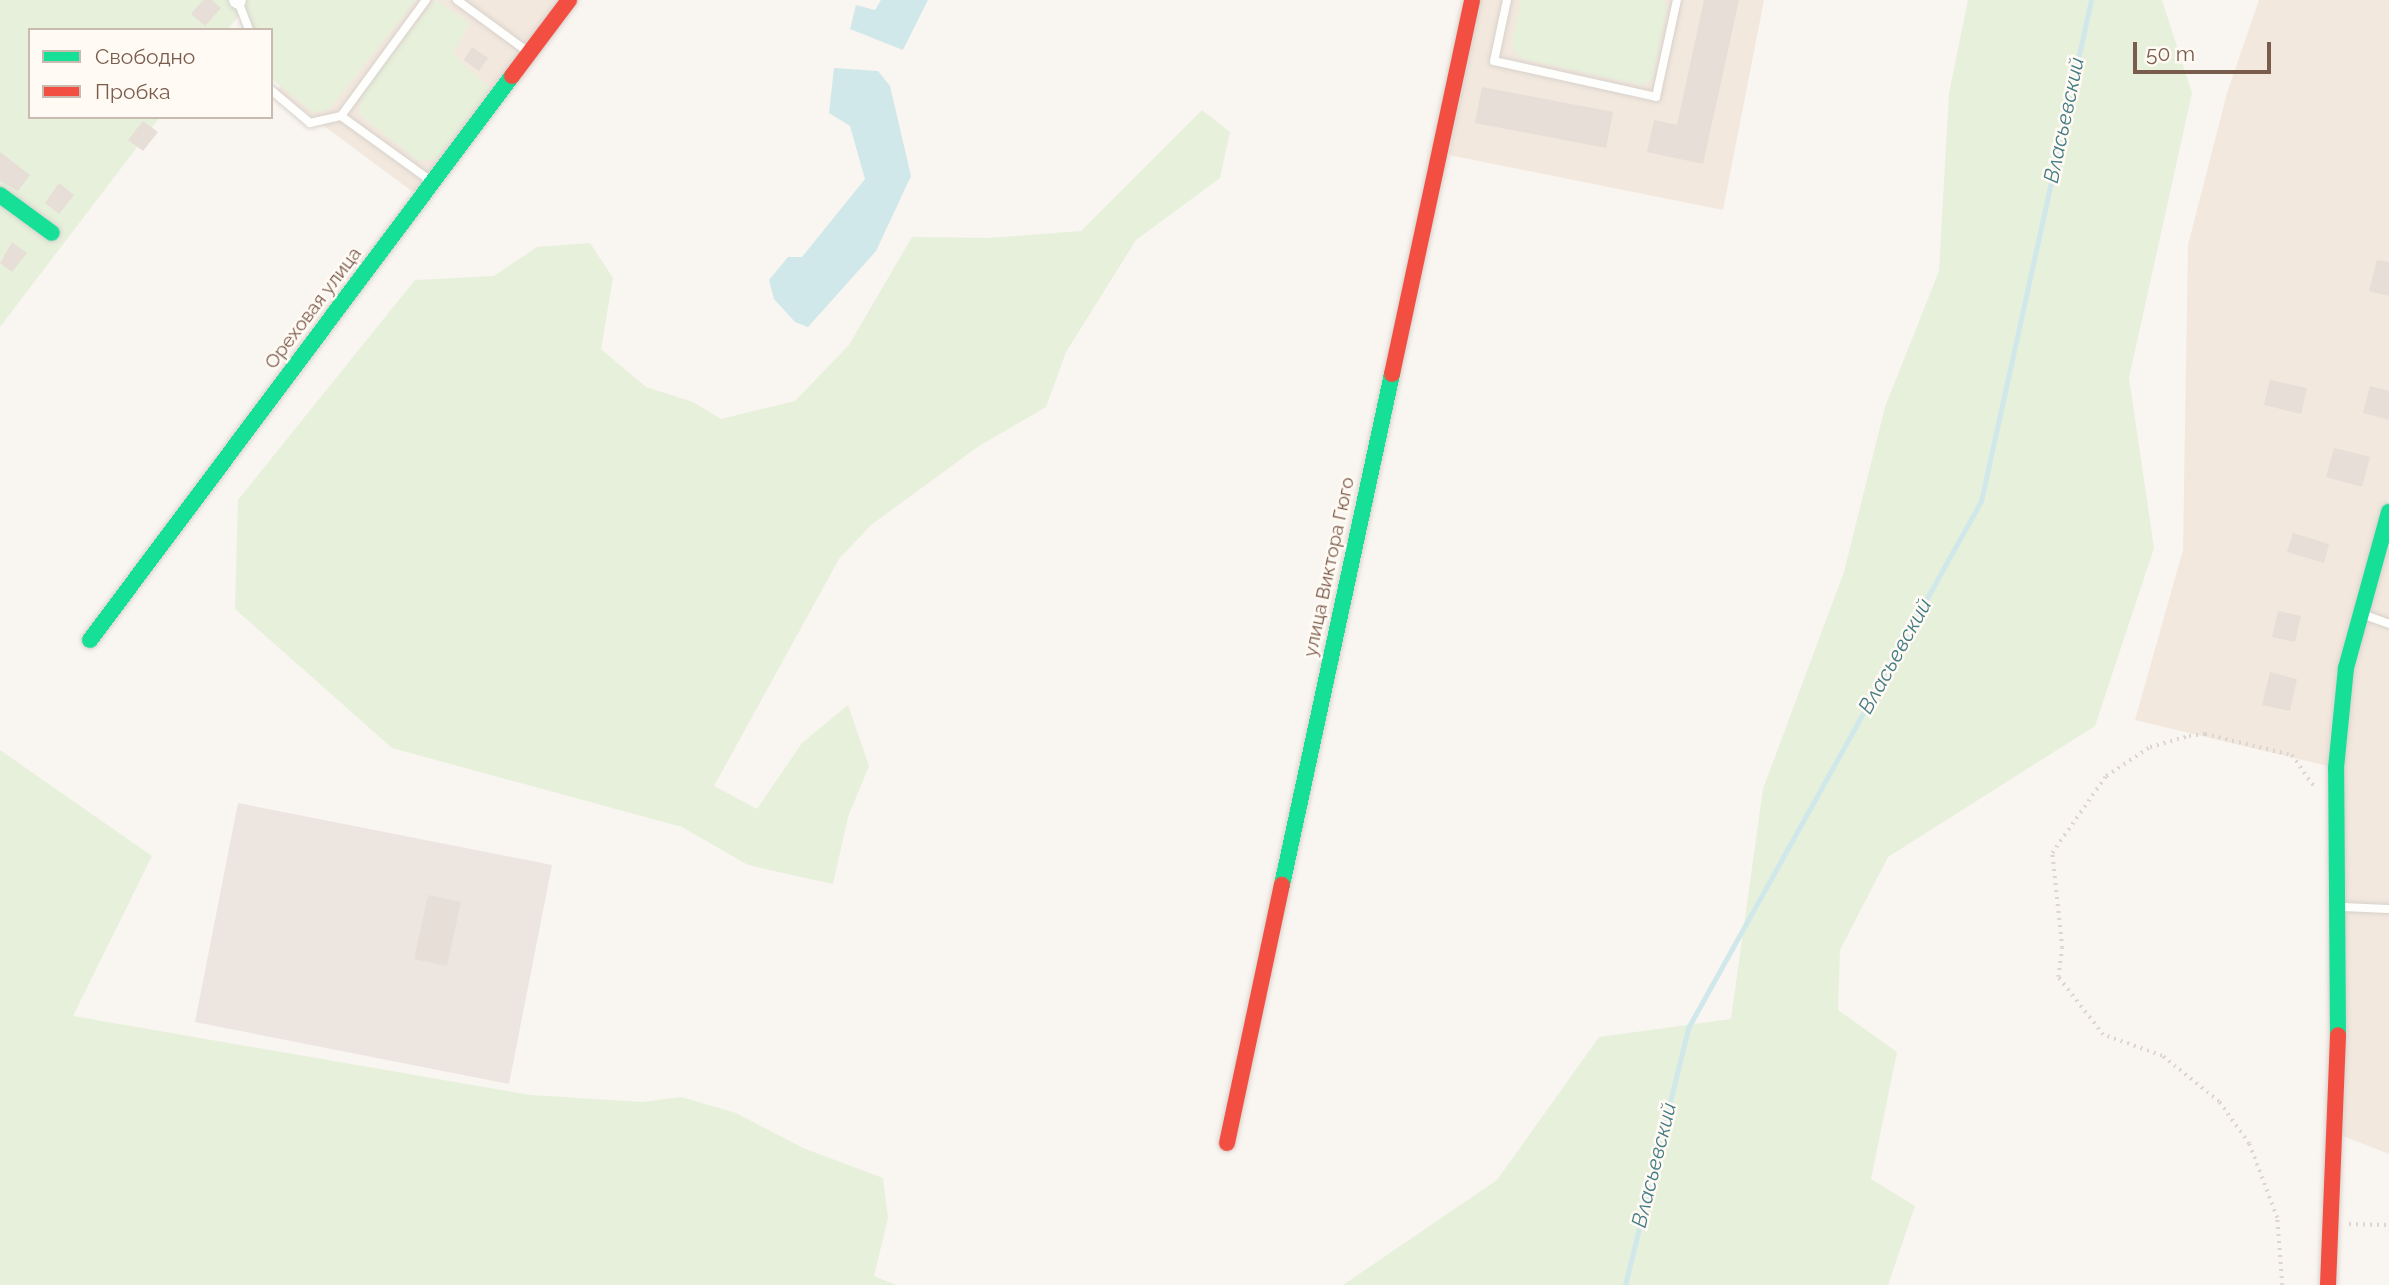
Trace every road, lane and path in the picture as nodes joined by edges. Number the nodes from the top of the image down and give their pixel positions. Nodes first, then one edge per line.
1 (237, 0) edge
2 (426, 0) edge
3 (457, 0) edge
4 (569, 0) edge
5 (1472, 0) edge
6 (1507, 0) edge
7 (1677, 0) edge
8 (248, 28) edge
9 (530, 53) junction
10 (273, 92) edge
11 (341, 116) junction
12 (433, 182) junction
13 (0, 195) edge
14 (52, 233) dead end
15 (2389, 512) edge
16 (2361, 614) junction
17 (2389, 624) edge
18 (90, 640) dead end
19 (2314, 786) dead end
20 (2339, 906) junction
21 (2389, 909) edge
22 (1227, 1143) dead end
23 (2330, 1224) junction
24 (2389, 1225) edge
25 (2282, 1285) edge
26 (2328, 1285) edge

1 - 8 lane
2 - 11 lane
3 - 9 lane
4 - 9 street, Ореховая улица
5 - 22 street, улица Виктора Гюго
6 - 7 lane
9 - 12 street, Ореховая улица
10 - 11 lane
11 - 12 lane
12 - 18 street, Ореховая улица
13 - 14 street
15 - 16 street
16 - 17 lane
16 - 20 street
19 - 25 path
20 - 21 lane
20 - 23 street
23 - 24 path
23 - 26 street

